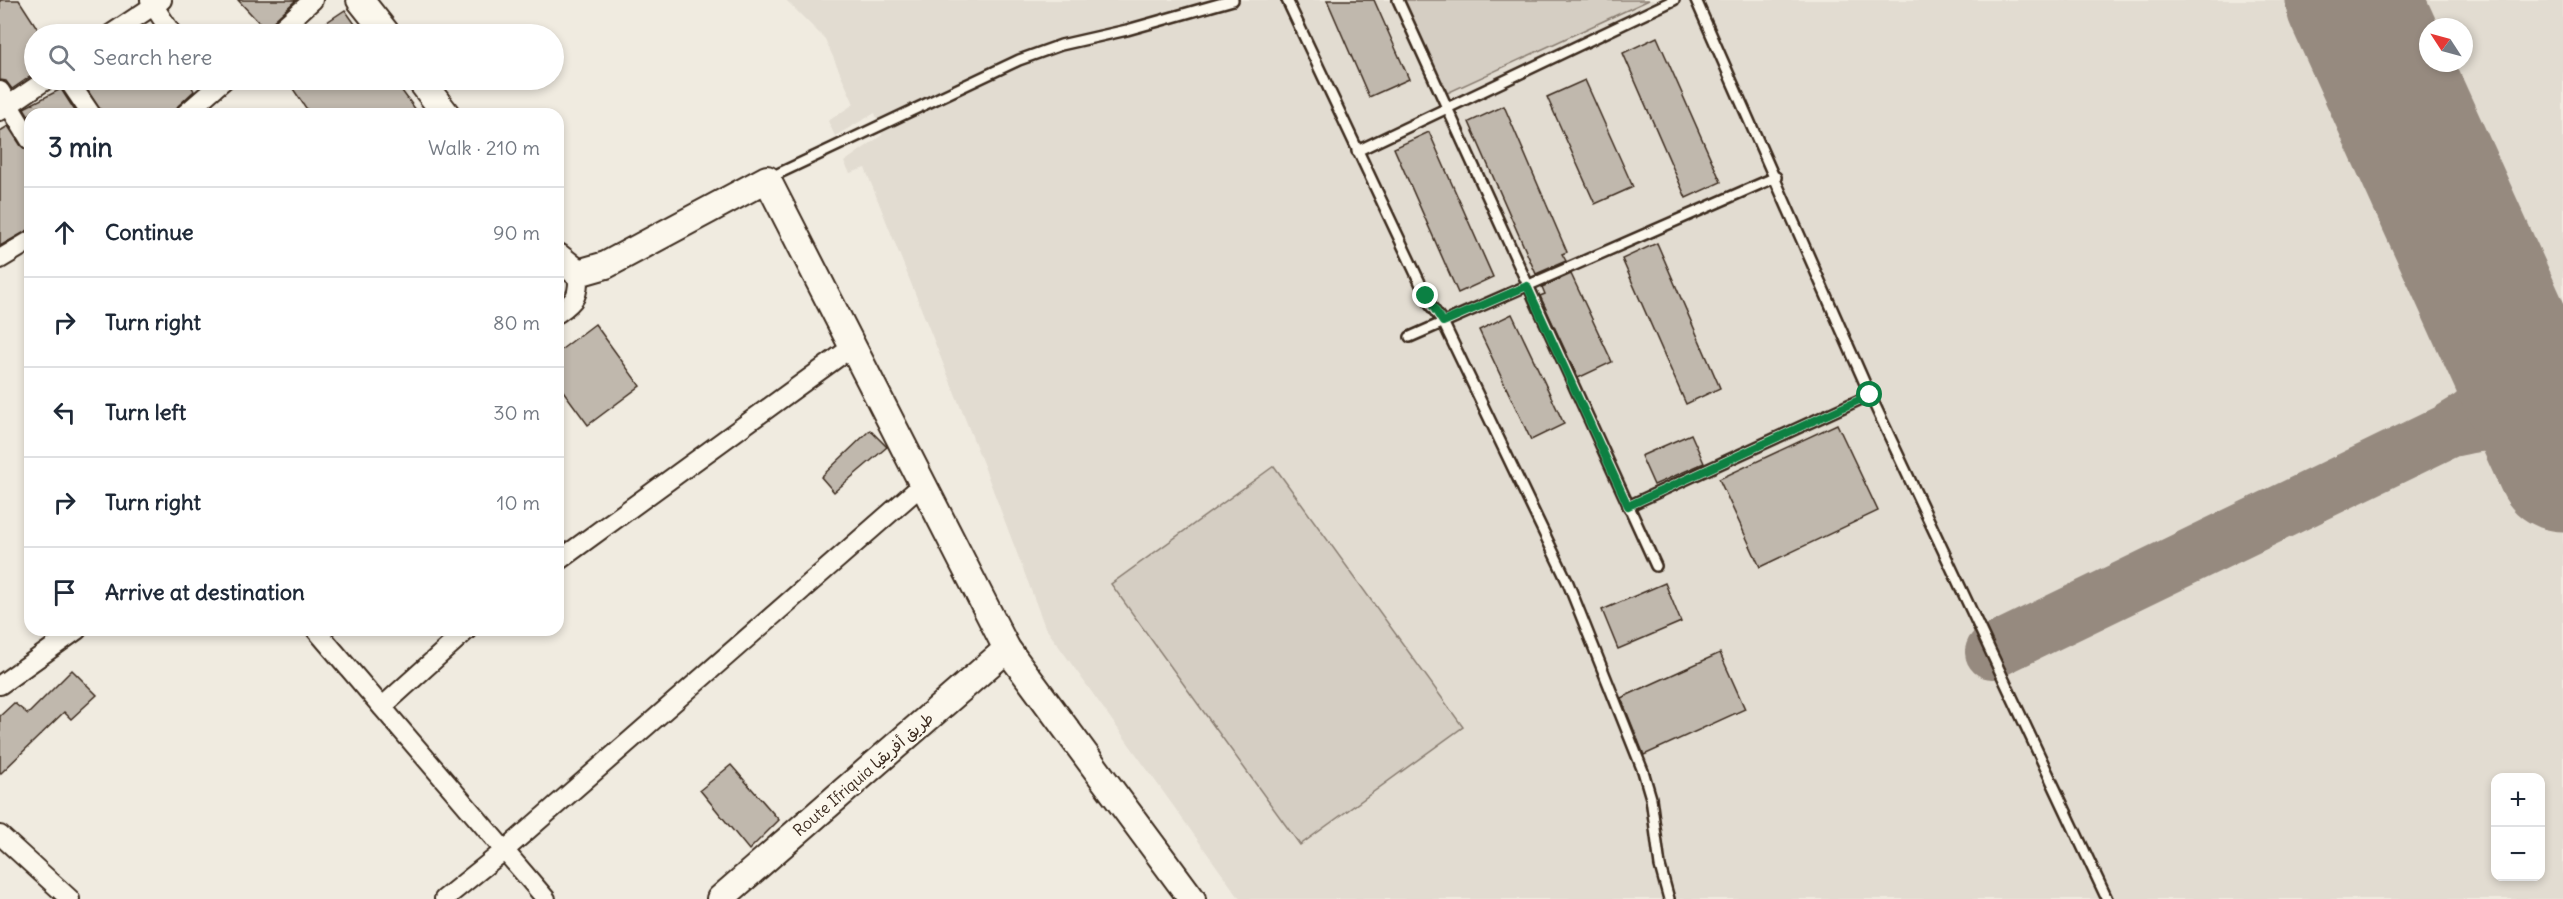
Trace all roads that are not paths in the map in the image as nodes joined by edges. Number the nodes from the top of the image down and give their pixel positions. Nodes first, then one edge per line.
1 (313, 0) edge
2 (360, 0) edge
3 (1233, 0) edge
4 (1287, 0) edge
5 (1398, 0) edge
6 (1674, 0) edge
7 (1696, 0) edge
8 (155, 2) edge
9 (125, 24) edge
10 (167, 24) edge
11 (286, 24) edge
12 (379, 24) edge
13 (26, 90) edge
14 (75, 90) edge
15 (202, 90) edge
16 (428, 90) edge
17 (3, 102) edge
18 (87, 108) edge
19 (189, 108) edge
20 (441, 108) edge
21 (1447, 108) junction
22 (24, 132) edge
23 (1357, 151) junction
24 (1776, 177) junction
25 (767, 179) junction
26 (24, 245) edge
27 (0, 259) edge
28 (564, 262) edge
29 (578, 273) junction
30 (1527, 286) junction
31 (564, 309) edge
32 (1443, 322) junction
33 (1410, 337) dead end
34 (852, 347) junction
35 (1870, 395) junction
36 (922, 485) junction
37 (1628, 506) junction
38 (564, 557) edge
39 (1656, 566) dead end
40 (69, 636) edge
41 (321, 636) edge
42 (460, 636) edge
43 (1007, 649) junction
44 (0, 685) edge
45 (382, 706) junction
46 (0, 835) edge
47 (505, 850) junction
48 (70, 899) edge
49 (444, 899) edge
50 (546, 899) edge
51 (720, 899) edge
52 (1192, 899) edge
53 (1669, 899) edge
54 (2106, 899) edge

1 - 11 street
2 - 12 street
3 - 25 lane
4 - 23 lane
5 - 21 lane
6 - 21 lane
7 - 24 lane
8 - 9 street
8 - 10 street
13 - 17 street
14 - 18 street
15 - 19 street
16 - 20 street
17 - 22 street
21 - 23 lane
21 - 30 lane
23 - 32 lane
24 - 30 lane
24 - 35 lane
25 - 29 street
25 - 34 street
26 - 27 street
28 - 29 street
29 - 31 street
30 - 32 lane
30 - 37 lane
32 - 33 lane
32 - 53 lane
34 - 36 street
34 - 38 street
35 - 37 lane
35 - 54 lane
36 - 43 street
36 - 47 street
37 - 39 lane
40 - 44 street
41 - 45 street
42 - 45 street
43 - 51 street, Route Ifriquia طريق أفريقيا
43 - 52 street
45 - 47 street
46 - 48 street
47 - 49 street
47 - 50 street

